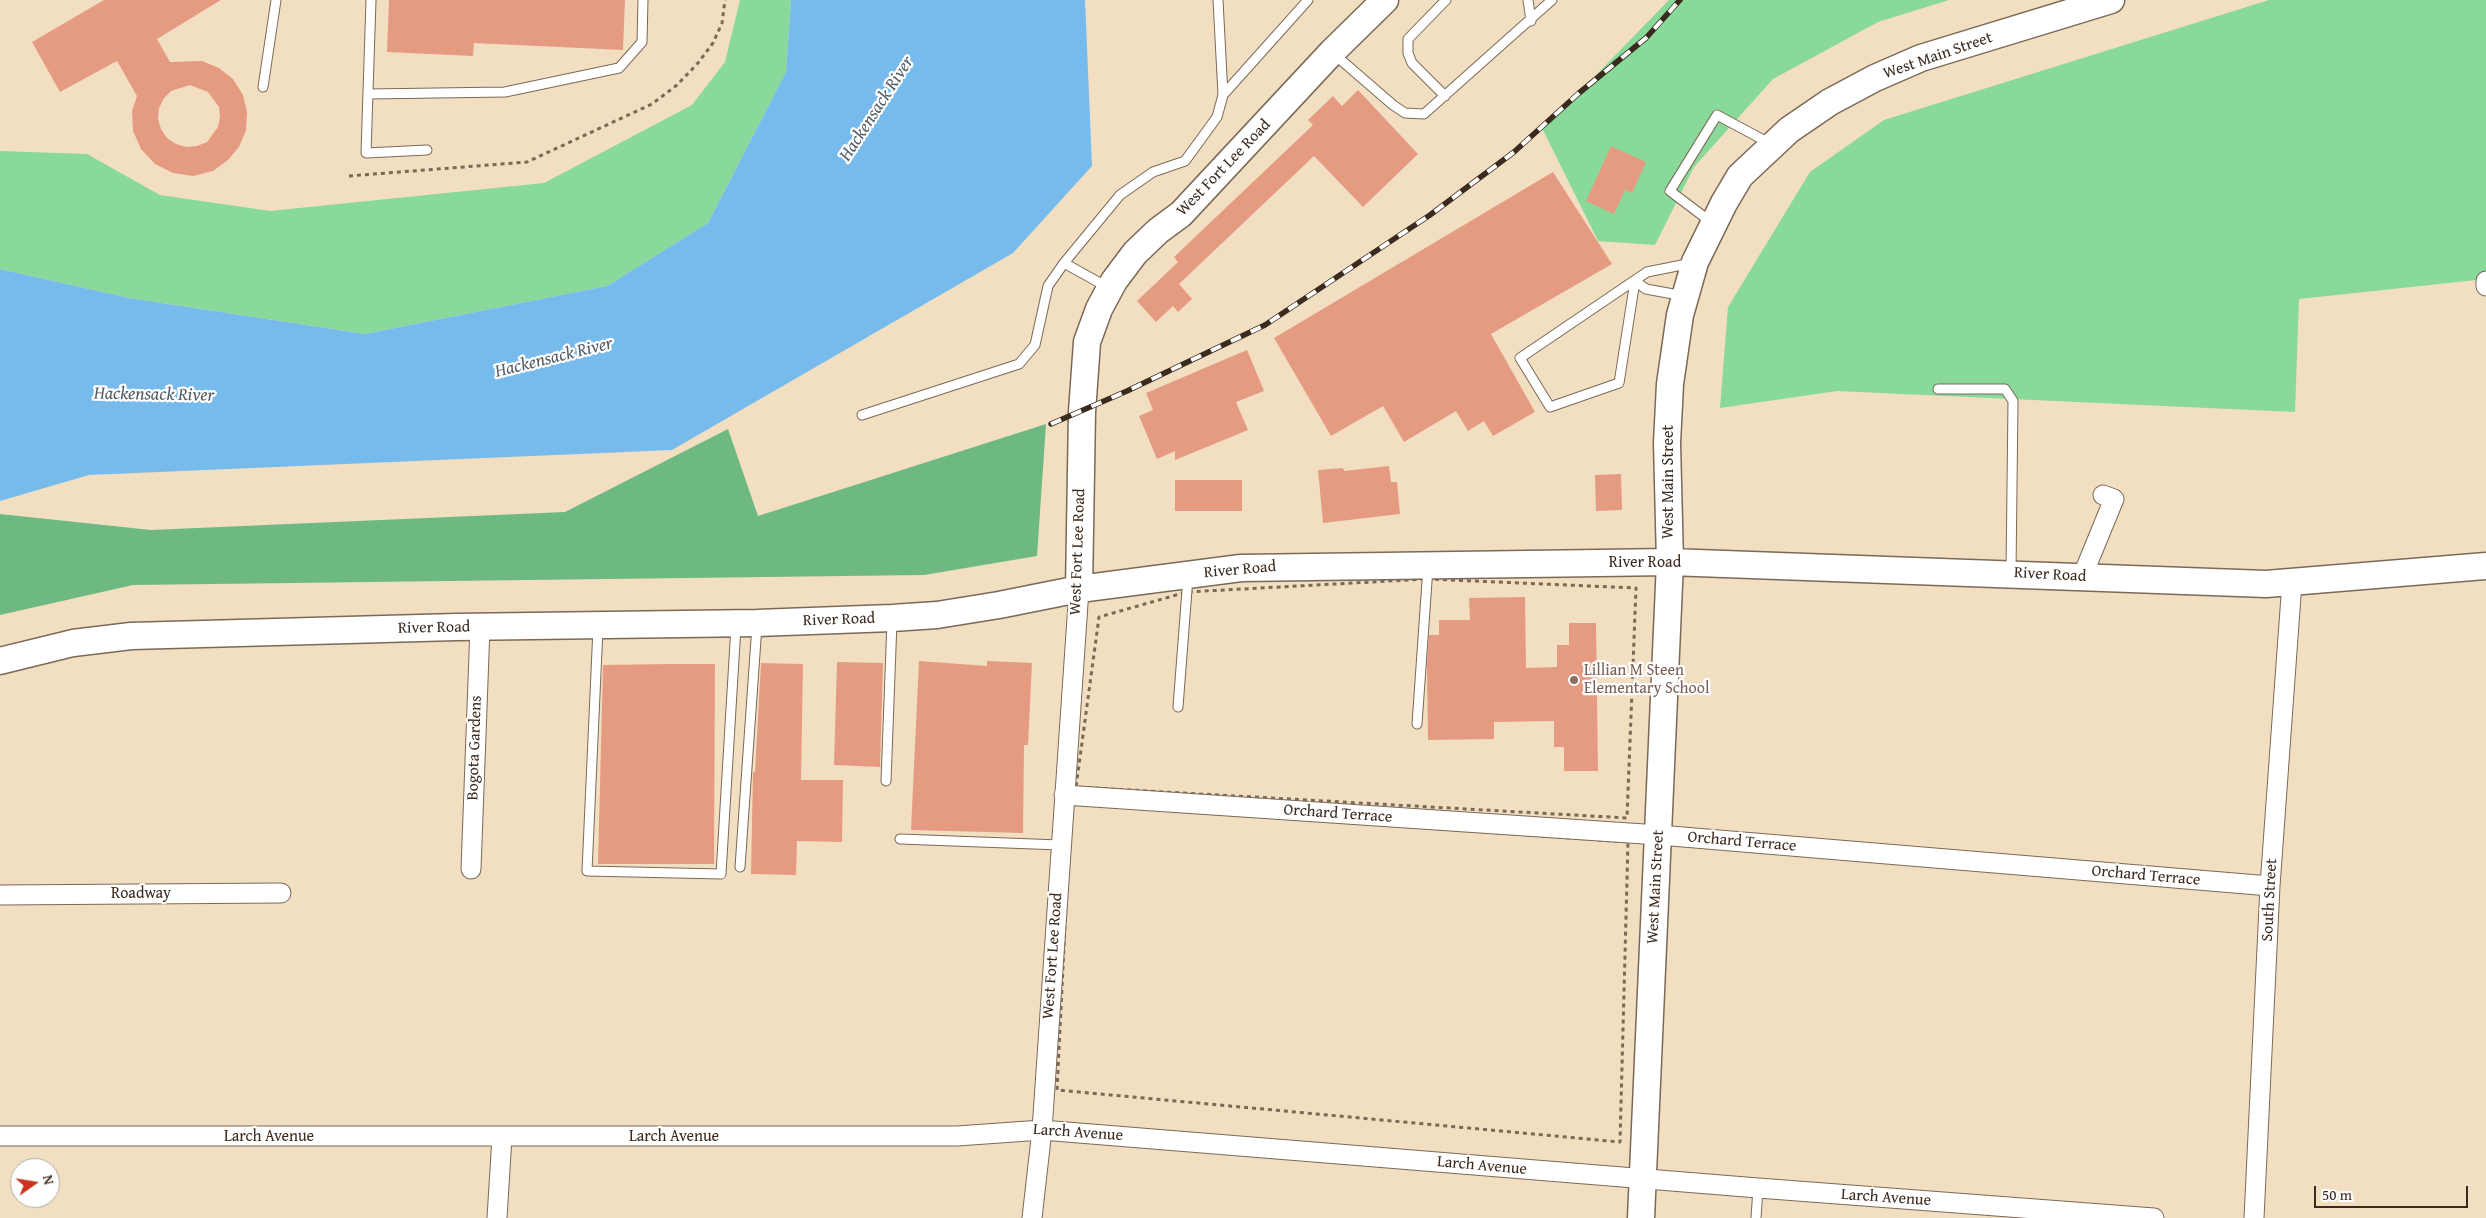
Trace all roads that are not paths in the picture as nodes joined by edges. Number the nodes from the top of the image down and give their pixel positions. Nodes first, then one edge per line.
1 (276, 0) edge
2 (371, 0) edge
3 (643, 0) edge
4 (1218, 0) edge
5 (1308, 0) edge
6 (1385, 0) edge
7 (1446, 0) edge
8 (1528, 0) edge
9 (1552, 0) edge
10 (2111, 0) edge
11 (1530, 21) junction
12 (1332, 52) junction
13 (263, 87) dead end
14 (368, 94) junction
15 (1223, 95) junction
16 (1445, 96) junction
17 (1772, 145) junction
18 (427, 150) dead end
19 (1713, 224) junction
20 (1695, 262) junction
21 (1064, 263) junction
22 (1635, 281) junction
23 (2486, 281) edge
24 (2486, 286) edge
25 (1110, 289) junction
26 (1685, 296) junction
27 (1938, 388) dead end
28 (862, 415) dead end
29 (2104, 495) dead end
30 (1670, 562) junction
31 (2486, 566) edge
32 (1427, 572) junction
33 (2011, 573) junction
34 (2082, 576) junction
35 (2292, 582) junction
36 (1188, 583) junction
37 (1078, 589) junction
38 (892, 618) junction
39 (746, 624) junction
40 (598, 626) junction
41 (480, 628) junction
42 (0, 661) edge
43 (1178, 707) dead end
44 (1417, 724) dead end
45 (886, 781) dead end
46 (1064, 795) junction
47 (1658, 835) junction
48 (900, 839) dead end
49 (1060, 846) junction
50 (740, 867) dead end
51 (471, 869) dead end
52 (2270, 886) junction
53 (281, 893) dead end
54 (0, 894) edge
55 (1042, 1130) junction
56 (0, 1136) edge
57 (502, 1137) junction
58 (1643, 1179) junction
59 (1758, 1188) junction
60 (1915, 1209) edge
61 (497, 1218) edge
62 (1032, 1218) edge
63 (1641, 1218) edge
64 (1756, 1218) edge
65 (2154, 1218) edge
66 (2254, 1218) edge

1 - 13 lane
2 - 14 lane
3 - 14 lane
4 - 15 lane
5 - 15 lane
6 - 12 main road, West Fort Lee Road
7 - 16 lane
8 - 11 lane
9 - 11 lane
10 - 17 main road, West Main Street
11 - 16 lane
12 - 16 lane
12 - 25 main road, West Fort Lee Road
14 - 18 lane
15 - 21 lane
17 - 19 main road, West Main Street
17 - 19 lane
19 - 20 main road, West Main Street
20 - 22 lane
20 - 26 main road, West Main Street
21 - 25 lane
21 - 28 lane
22 - 22 lane
22 - 26 lane
23 - 24 street
25 - 37 main road, West Fort Lee Road
26 - 30 main road, West Main Street
27 - 33 lane
29 - 34 street
30 - 32 main road, River Road
30 - 33 main road, River Road
30 - 47 main road, West Main Street
31 - 35 main road, River Road
32 - 36 main road, River Road
32 - 44 lane
33 - 34 main road, River Road
34 - 35 main road, River Road
35 - 52 street, South Street
36 - 37 main road, River Road
36 - 43 lane
37 - 38 main road, River Road
37 - 46 street, West Fort Lee Road
38 - 39 main road, River Road
38 - 45 lane
39 - 40 main road, River Road
39 - 40 lane
39 - 50 lane
40 - 41 main road, River Road
41 - 42 main road, River Road
41 - 51 street, Bogota Gardens
46 - 47 street, Orchard Terrace
46 - 49 street, West Fort Lee Road
47 - 52 street, Orchard Terrace
47 - 58 main road, West Main Street
48 - 49 lane
49 - 55 street, West Fort Lee Road
52 - 66 street, South Street
53 - 54 street, Roadway
55 - 57 street, Larch Avenue
55 - 58 street, Larch Avenue
55 - 62 street, West Fort Lee Road
56 - 57 street, Larch Avenue
57 - 61 street
58 - 59 street, Larch Avenue
58 - 63 main road, West Main Street
59 - 60 street, Larch Avenue
59 - 64 lane
60 - 65 street, Larch Avenue

